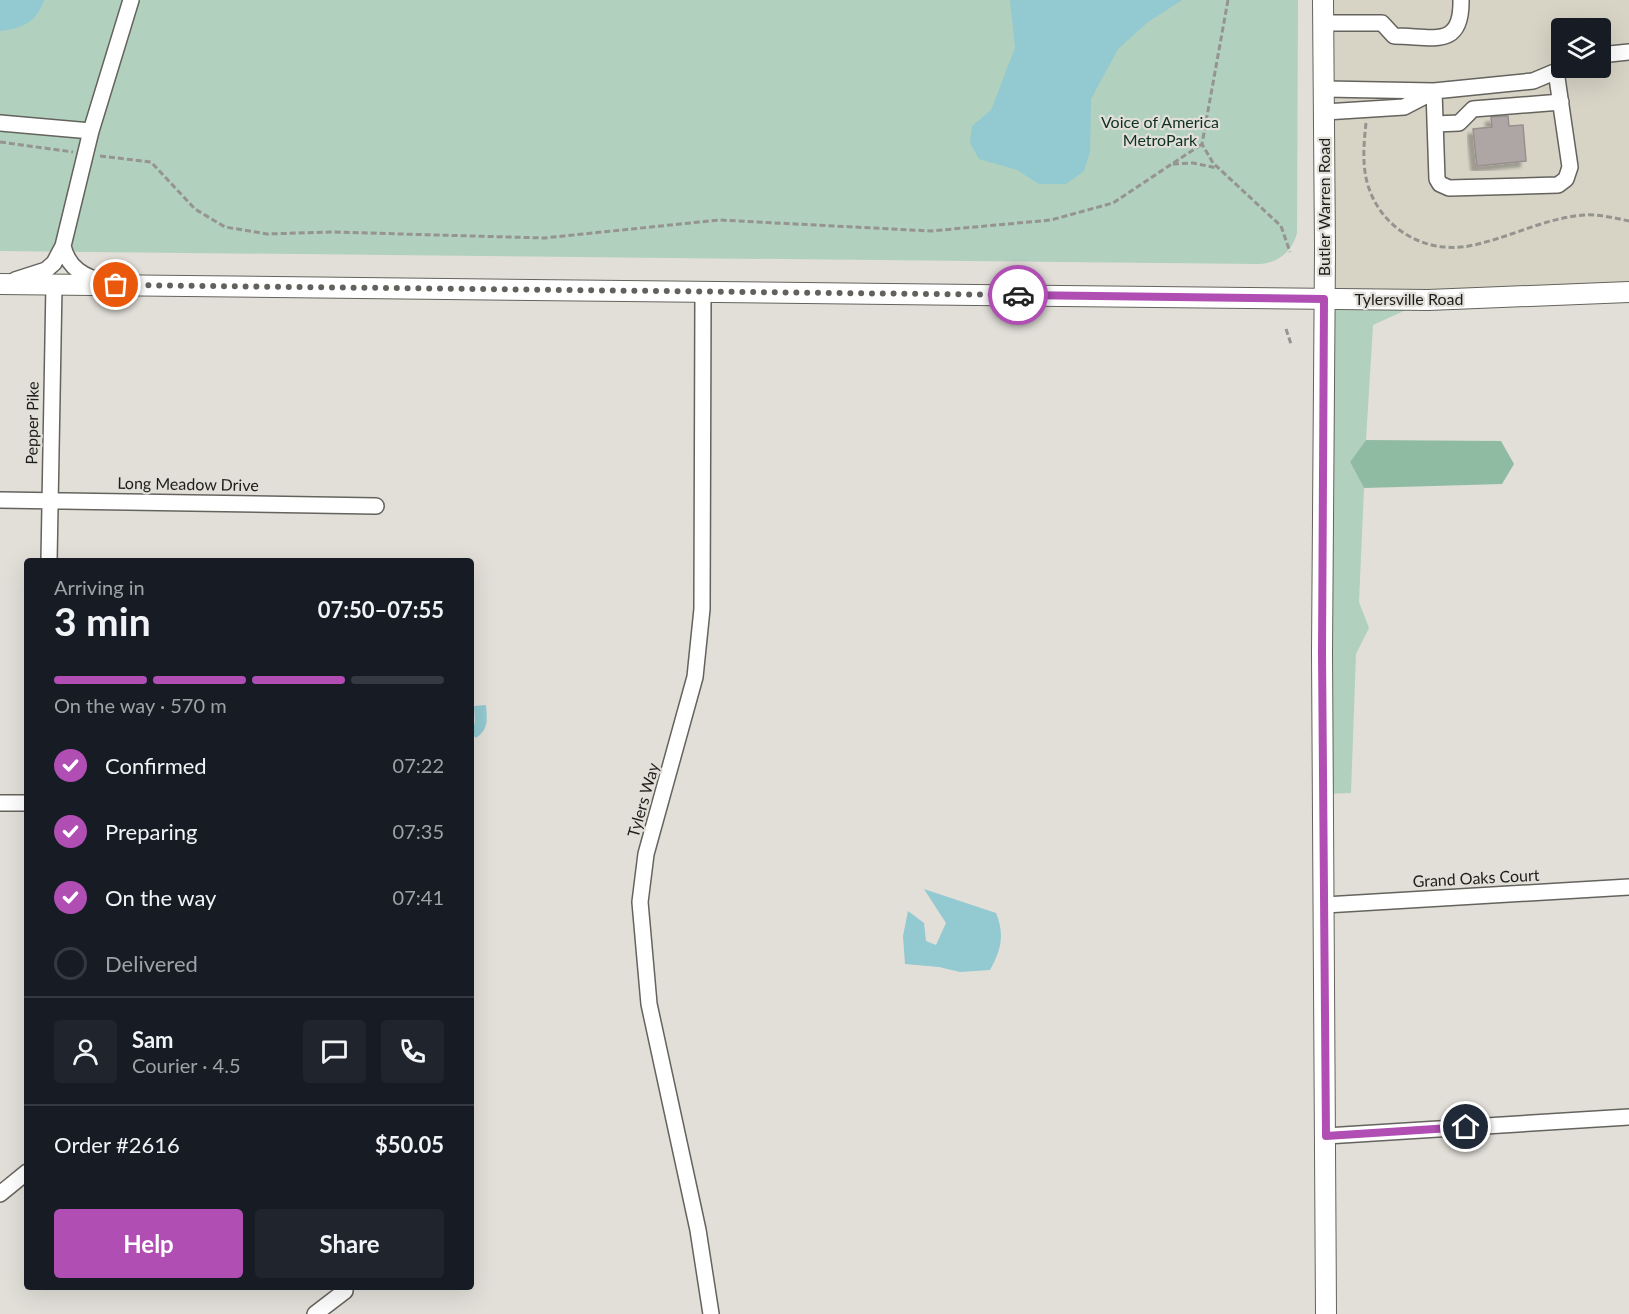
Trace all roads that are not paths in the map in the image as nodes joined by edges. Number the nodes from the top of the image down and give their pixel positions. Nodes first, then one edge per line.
1 (131, 0) edge
2 (1323, 0) edge
3 (1461, 0) edge
4 (1323, 22) junction
5 (1629, 52) edge
6 (1611, 53) edge
7 (1551, 73) edge
8 (1560, 78) edge
9 (1325, 89) junction
10 (1434, 91) junction
11 (1561, 102) junction
12 (1325, 112) junction
13 (0, 123) edge
14 (1435, 124) junction
15 (91, 132) junction
16 (63, 246) junction
17 (0, 284) edge
18 (54, 285) junction
19 (116, 285) junction
20 (1629, 292) edge
21 (703, 293) junction
22 (1324, 299) junction
23 (49, 499) junction
24 (0, 500) edge
25 (376, 506) dead end
26 (49, 558) edge
27 (0, 803) edge
28 (24, 803) edge
29 (1629, 887) edge
30 (1325, 905) junction
31 (1629, 1117) edge
32 (1326, 1136) junction
33 (24, 1174) edge
34 (0, 1194) edge
35 (345, 1290) edge
36 (315, 1314) edge
37 (711, 1314) edge
38 (1326, 1314) edge

1 - 15 street
2 - 4 main road, Butler Warren Road
3 - 4 street
4 - 9 main road, Butler Warren Road
5 - 6 street
7 - 10 street
8 - 11 street
9 - 10 street
9 - 12 main road, Butler Warren Road
10 - 12 street
10 - 14 street
11 - 14 street
11 - 14 street
12 - 22 main road, Butler Warren Road
13 - 15 street
15 - 16 street
16 - 17 street
16 - 19 street
17 - 18 main road, Tylersville Road
18 - 19 main road, Tylersville Road
18 - 23 street, Pepper Pike
19 - 21 main road, Tylersville Road
20 - 22 main road, Tylersville Road
21 - 22 main road, Tylersville Road
21 - 37 street, Tylers Way
22 - 30 main road, Butler Warren Road
23 - 24 street, Long Meadow Drive
23 - 25 street, Long Meadow Drive
23 - 26 street, Pepper Pike
27 - 28 street
29 - 30 street, Grand Oaks Court
30 - 32 main road, Butler Warren Road
31 - 32 street
32 - 38 main road, Butler Warren Road
33 - 34 street
35 - 36 street

